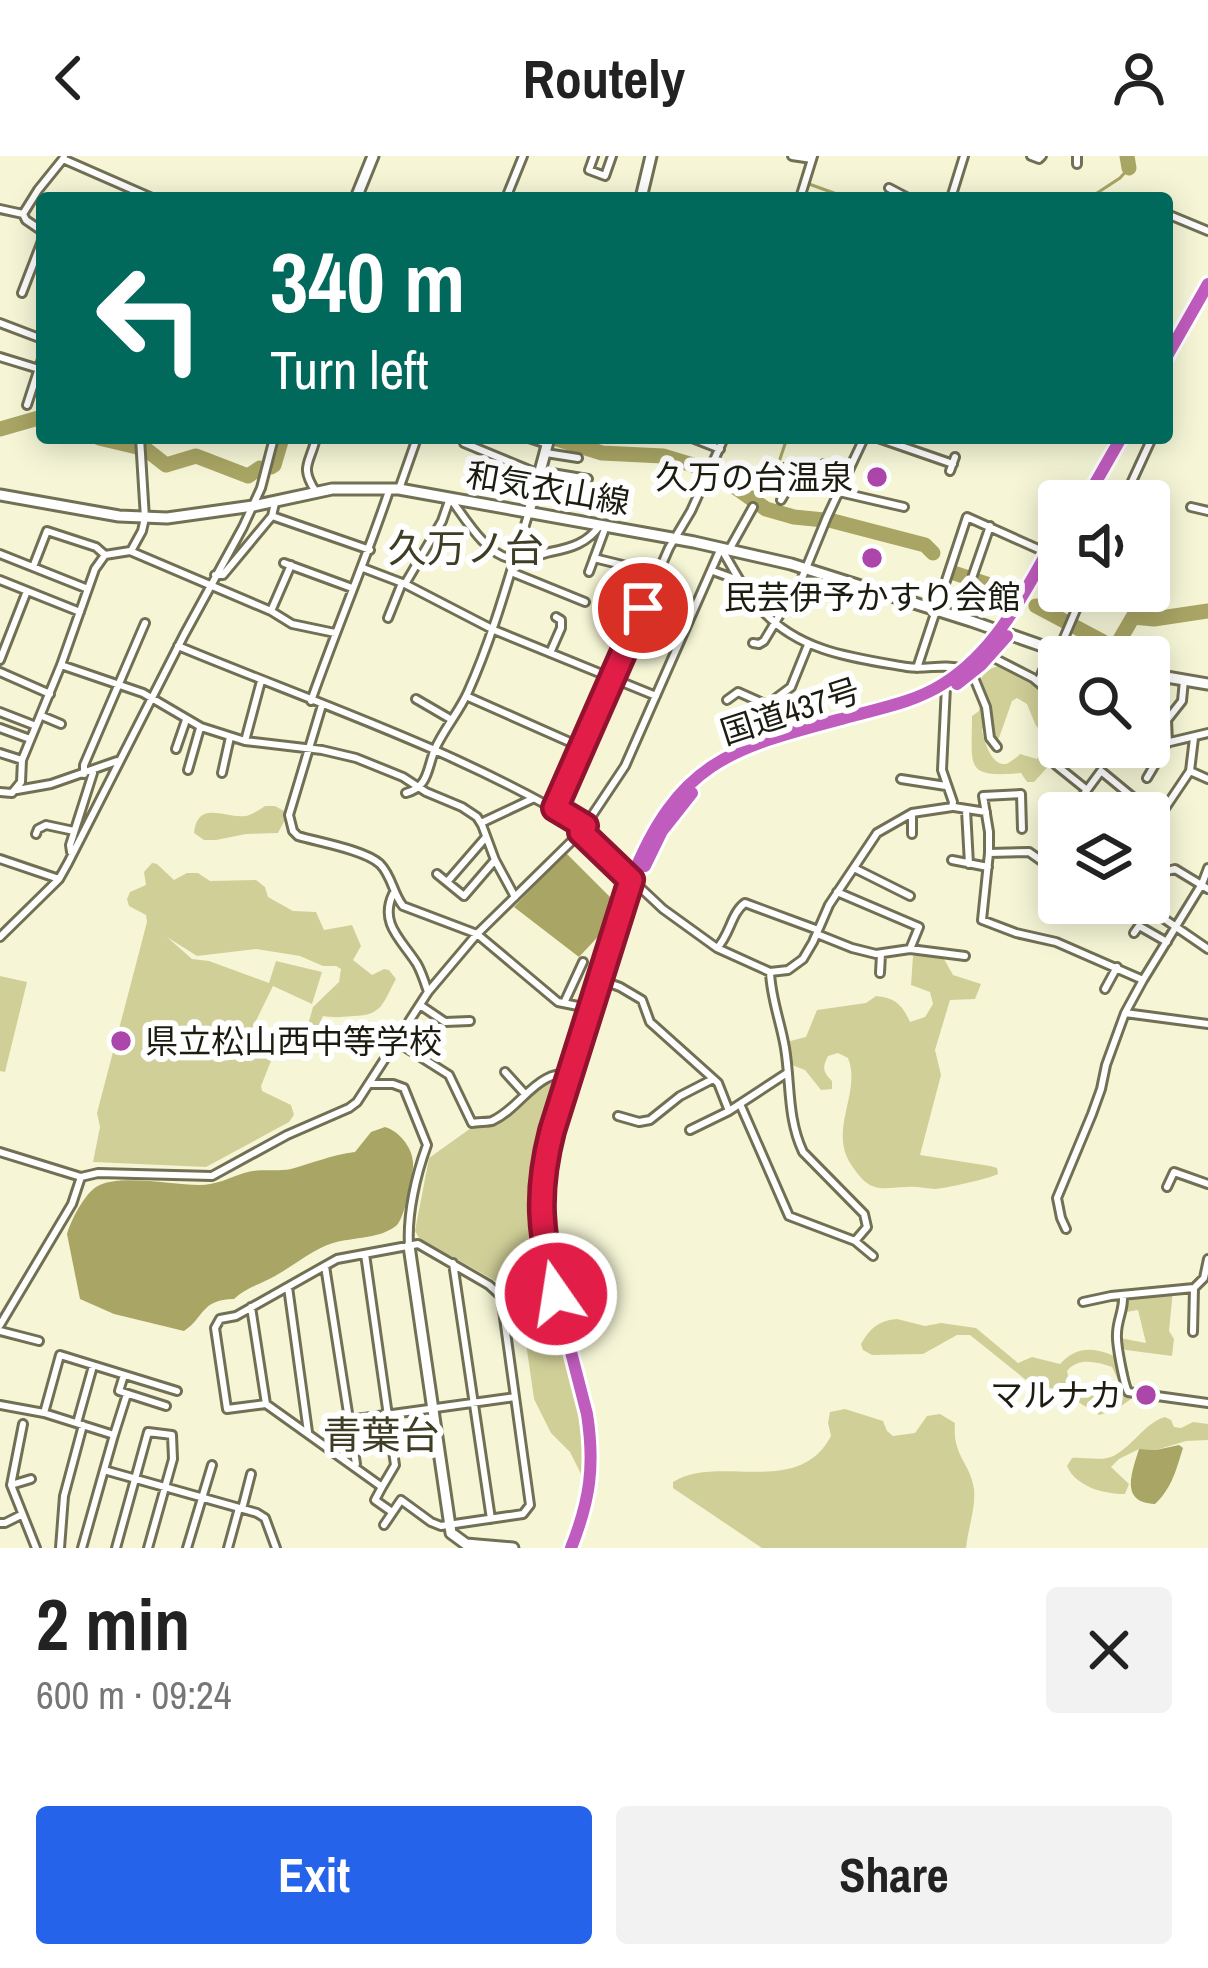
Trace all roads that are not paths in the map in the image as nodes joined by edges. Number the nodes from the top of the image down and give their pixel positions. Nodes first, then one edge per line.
1 (373, 156) edge
2 (523, 156) edge
3 (594, 156) edge
4 (613, 156) edge
5 (640, 156) edge
6 (651, 156) edge
7 (791, 156) edge
8 (964, 156) edge
9 (1031, 156) edge
10 (1042, 156) edge
11 (64, 158) edge
12 (812, 158) edge
13 (889, 188) dead end
14 (37, 192) edge
15 (139, 192) edge
16 (358, 192) edge
17 (508, 192) edge
18 (642, 192) edge
19 (802, 192) edge
20 (897, 192) edge
21 (953, 192) edge
22 (36, 193) edge
23 (0, 209) edge
24 (23, 214) junction
25 (1173, 216) edge
26 (36, 227) edge
27 (1208, 231) edge
28 (36, 257) edge
29 (1208, 268) edge
30 (1208, 284) edge
31 (22, 293) dead end
32 (0, 323) edge
33 (1173, 329) edge
34 (36, 338) edge
35 (1173, 345) edge
36 (0, 357) edge
37 (36, 369) edge
38 (36, 381) edge
39 (27, 405) dead end
40 (140, 444) edge
41 (272, 444) edge
42 (314, 444) edge
43 (413, 444) edge
44 (466, 444) edge
45 (498, 444) edge
46 (707, 444) edge
47 (722, 444) edge
48 (861, 444) edge
49 (905, 444) edge
50 (1114, 444) edge
51 (1149, 444) edge
52 (547, 445) edge
53 (720, 449) junction
54 (494, 455) junction
55 (578, 458) dead end
56 (824, 464) dead end
57 (953, 464) dead end
58 (784, 468) dead end
59 (540, 472) junction
60 (797, 472) junction
61 (848, 473) junction
62 (589, 479) dead end
63 (1093, 480) edge
64 (1133, 480) edge
65 (394, 489) junction
66 (840, 489) junction
67 (316, 492) junction
68 (0, 495) edge
69 (450, 498) junction
70 (782, 500) dead end
71 (275, 501) junction
72 (253, 506) junction
73 (754, 507) dead end
74 (904, 507) dead end
75 (1191, 507) dead end
76 (1208, 511) edge
77 (530, 512) junction
78 (272, 516) junction
79 (145, 518) junction
80 (603, 525) junction
81 (990, 526) junction
82 (675, 538) junction
83 (1038, 546) edge
84 (725, 549) junction
85 (370, 550) junction
86 (130, 551) junction
87 (0, 554) edge
88 (105, 555) junction
89 (594, 558) junction
90 (514, 560) junction
91 (34, 567) junction
92 (363, 568) junction
93 (806, 569) junction
94 (510, 571) junction
95 (713, 571) junction
96 (589, 572) dead end
97 (659, 574) junction
98 (215, 575) junction
99 (973, 575) dead end
100 (1038, 577) edge
101 (0, 580) edge
102 (741, 581) junction
103 (404, 584) junction
104 (208, 587) junction
105 (352, 588) junction
106 (88, 589) junction
107 (27, 591) junction
108 (585, 602) dead end
109 (937, 610) junction
110 (271, 611) junction
111 (80, 612) junction
112 (556, 617) dead end
113 (388, 618) dead end
114 (145, 622) dead end
115 (776, 624) junction
116 (494, 630) junction
117 (335, 633) junction
118 (1004, 633) junction
119 (753, 643) dead end
120 (808, 645) junction
121 (1038, 645) edge
122 (178, 646) junction
123 (550, 653) junction
124 (1, 655) edge
125 (990, 656) junction
126 (62, 665) junction
127 (916, 668) junction
128 (0, 671) edge
129 (967, 671) junction
130 (612, 678) junction
131 (1170, 678) edge
132 (261, 680) junction
133 (1184, 680) junction
134 (1038, 682) edge
135 (119, 683) junction
136 (1208, 684) edge
137 (946, 687) junction
138 (50, 694) junction
139 (466, 696) junction
140 (657, 696) junction
141 (152, 697) junction
142 (416, 699) dead end
143 (727, 700) dead end
144 (311, 701) junction
145 (322, 705) junction
146 (0, 712) edge
147 (1170, 715) edge
148 (40, 716) junction
149 (186, 720) junction
150 (452, 721) junction
151 (61, 724) dead end
152 (36, 726) junction
153 (201, 727) junction
154 (0, 728) edge
155 (1208, 733) edge
156 (230, 737) junction
157 (1195, 738) junction
158 (31, 740) junction
159 (245, 741) junction
160 (1170, 741) edge
161 (580, 747) junction
162 (997, 747) dead end
163 (308, 748) junction
164 (176, 749) dead end
165 (434, 751) junction
166 (0, 753) edge
167 (120, 759) junction
168 (22, 760) junction
169 (1059, 768) edge
170 (1153, 768) edge
171 (188, 770) dead end
172 (1190, 771) junction
173 (89, 772) junction
174 (222, 773) dead end
175 (1147, 778) dead end
176 (901, 779) dead end
177 (1208, 779) edge
178 (946, 786) junction
179 (419, 788) junction
180 (17, 790) junction
181 (1087, 790) joint
182 (1127, 792) edge
183 (0, 793) edge
184 (406, 793) dead end
185 (534, 799) junction
186 (1170, 801) edge
187 (952, 807) junction
188 (555, 808) junction
189 (966, 810) junction
190 (986, 812) junction
191 (911, 813) junction
192 (481, 823) junction
193 (583, 829) junction
194 (1022, 829) dead end
195 (74, 832) junction
196 (36, 834) dead end
197 (912, 834) dead end
198 (486, 837) junction
199 (989, 854) junction
200 (71, 856) junction
201 (1038, 858) edge
202 (0, 859) edge
203 (495, 860) junction
204 (952, 860) dead end
205 (969, 864) junction
206 (853, 867) junction
207 (988, 868) junction
208 (1208, 868) edge
209 (1170, 870) edge
210 (437, 874) dead end
211 (58, 879) junction
212 (447, 882) junction
213 (634, 883) junction
214 (1205, 887) edge
215 (394, 892) junction
216 (837, 892) junction
217 (910, 896) dead end
218 (515, 897) junction
219 (1170, 924) edge
220 (1176, 928) junction
221 (818, 932) junction
222 (1134, 933) dead end
223 (478, 934) junction
224 (0, 937) edge
225 (1167, 942) junction
226 (717, 948) junction
227 (910, 949) junction
228 (1208, 949) edge
229 (881, 954) junction
230 (964, 956) dead end
231 (583, 962) dead end
232 (1117, 967) junction
233 (770, 972) junction
234 (880, 974) dead end
235 (1143, 980) junction
236 (603, 981) junction
237 (1105, 989) dead end
238 (428, 992) junction
239 (564, 1003) junction
240 (420, 1005) junction
241 (595, 1008) junction
242 (1125, 1013) junction
243 (470, 1021) dead end
244 (1208, 1024) edge
245 (397, 1042) junction
246 (505, 1072) dead end
247 (787, 1073) junction
248 (574, 1074) junction
249 (713, 1079) junction
250 (370, 1084) junction
251 (525, 1094) junction
252 (740, 1105) junction
253 (730, 1111) junction
254 (618, 1116) dead end
255 (690, 1130) dead end
256 (0, 1152) edge
257 (81, 1177) junction
258 (1208, 1184) edge
259 (1168, 1187) dead end
260 (1066, 1229) dead end
261 (855, 1241) junction
262 (410, 1246) junction
263 (365, 1254) junction
264 (873, 1256) dead end
265 (1208, 1258) edge
266 (453, 1263) junction
267 (325, 1266) junction
268 (1206, 1278) edge
269 (288, 1287) junction
270 (1194, 1288) junction
271 (1123, 1296) junction
272 (1083, 1302) dead end
273 (251, 1307) junction
274 (0, 1328) edge
275 (1193, 1332) dead end
276 (39, 1341) dead end
277 (93, 1366) junction
278 (124, 1375) junction
279 (176, 1391) dead end
280 (127, 1394) junction
281 (515, 1397) junction
282 (474, 1403) junction
283 (1208, 1403) edge
284 (0, 1405) edge
285 (266, 1405) junction
286 (166, 1406) dead end
287 (433, 1410) junction
288 (44, 1414) junction
289 (388, 1415) junction
290 (349, 1420) junction
291 (23, 1424) dead end
292 (80, 1424) junction
293 (309, 1434) junction
294 (114, 1435) junction
295 (212, 1465) dead end
296 (356, 1467) junction
297 (104, 1470) junction
298 (251, 1474) dead end
299 (31, 1479) dead end
300 (136, 1479) junction
301 (54, 1481) dead end
302 (67, 1485) junction
303 (382, 1487) junction
304 (12, 1488) junction
305 (166, 1488) junction
306 (202, 1498) junction
307 (0, 1499) edge
308 (241, 1509) junction
309 (392, 1512) junction
310 (21, 1515) junction
311 (491, 1519) junction
312 (0, 1523) edge
313 (384, 1525) dead end
314 (449, 1526) junction
315 (60, 1547) edge
316 (274, 1547) edge
317 (36, 1548) edge
318 (70, 1548) edge
319 (82, 1548) edge
320 (116, 1548) edge
321 (148, 1548) edge
322 (188, 1548) edge
323 (228, 1548) edge
324 (513, 1548) edge
325 (575, 1548) edge

1 - 16 main road
2 - 17 street
3 - 4 street
5 - 6 street
6 - 18 main road
7 - 12 street
8 - 21 street
9 - 10 street
11 - 14 street
11 - 15 street
12 - 19 street
13 - 20 street
22 - 24 street
23 - 24 street
24 - 26 street
25 - 27 street
28 - 31 street
29 - 33 highway
30 - 35 highway
32 - 34 street
36 - 37 street
38 - 39 street
40 - 79 street
41 - 72 street
42 - 67 street
43 - 65 street
44 - 54 street
45 - 54 street
46 - 53 street
47 - 53 street
48 - 61 street
49 - 57 street
50 - 63 highway
51 - 64 street
52 - 55 street
52 - 59 main road
53 - 82 street
54 - 59 street
56 - 61 street
58 - 60 street
59 - 62 street
59 - 77 main road
60 - 66 street
60 - 70 street
61 - 66 street
65 - 67 main road, 和気衣山線
65 - 69 main road, 和気衣山線
65 - 85 street
66 - 74 street
66 - 93 street
67 - 71 main road, 和気衣山線
68 - 79 main road, 和気衣山線
69 - 77 main road, 和気衣山線
69 - 90 street
69 - 103 street
71 - 72 main road, 和気衣山線
71 - 78 street
72 - 79 main road, 和気衣山線
72 - 98 street
73 - 84 street
75 - 76 street
77 - 80 main road, 和気衣山線
77 - 90 street
78 - 85 street
78 - 98 street
79 - 86 street
80 - 82 main road, 和気衣山線
80 - 89 street
80 - 90 street
81 - 83 street
81 - 99 street
81 - 109 street
82 - 84 main road, 和気衣山線
82 - 97 street
84 - 93 main road, 和気衣山線
84 - 95 street
84 - 102 street
85 - 92 street
86 - 88 street
86 - 104 street
87 - 91 street
88 - 91 street
88 - 106 street
89 - 96 street
89 - 97 street
90 - 94 street
91 - 106 street
92 - 103 street
92 - 105 street
93 - 109 main road, 和気衣山線
93 - 115 street
94 - 108 street
94 - 116 street
95 - 102 street
95 - 140 street
97 - 130 street
98 - 104 street
100 - 118 highway, 国道437号
101 - 107 street
102 - 115 street
103 - 113 street
103 - 116 street
104 - 110 street
104 - 122 street
105 - 110 street
105 - 117 street
106 - 111 street
107 - 111 street
107 - 124 street
109 - 118 main road, 和気衣山線
109 - 127 street
110 - 117 street
111 - 126 street
112 - 123 street
114 - 135 street
115 - 119 street
115 - 120 street
116 - 123 street
116 - 139 street
117 - 144 street
118 - 121 main road, 和気衣山線
118 - 125 highway, 国道437号
118 - 129 highway, 国道437号
120 - 127 street
120 - 143 street
122 - 132 street
122 - 141 street
123 - 130 street
125 - 129 highway, 国道437号
125 - 134 street
126 - 135 street
126 - 138 street
127 - 129 street
128 - 138 street
129 - 137 highway, 国道437号
129 - 162 street
130 - 140 street
130 - 161 street
131 - 133 main road
132 - 144 street
132 - 159 street
133 - 136 main road
133 - 147 street
135 - 141 street
135 - 173 street
137 - 178 street
137 - 213 highway, 国道437号
138 - 148 street
139 - 150 street
139 - 161 street
140 - 193 street
141 - 149 street
141 - 167 street
142 - 150 street
144 - 145 street
145 - 163 street
145 - 165 street
146 - 152 street
148 - 151 street
148 - 152 street
149 - 153 street
149 - 164 street
150 - 165 street
152 - 158 street
153 - 156 street
153 - 171 street
154 - 158 street
155 - 157 street
156 - 159 street
156 - 174 street
157 - 160 street
157 - 172 street
158 - 168 street
159 - 163 street
161 - 188 street
163 - 179 street
163 - 215 street
165 - 179 street
165 - 185 street
166 - 168 street
167 - 173 street
167 - 200 street
168 - 180 street
169 - 181 street
170 - 175 street
172 - 177 street
172 - 186 street
173 - 180 street
173 - 195 street
176 - 178 street
178 - 187 street
179 - 184 street
179 - 192 street
180 - 183 street
181 - 182 street
185 - 188 street
185 - 192 street
187 - 189 street
187 - 191 street
188 - 193 street
189 - 190 street
189 - 205 street
190 - 194 street
190 - 199 street
191 - 197 street
191 - 206 street
192 - 198 street
193 - 213 street
193 - 218 street
195 - 196 street
195 - 200 street
198 - 203 street
198 - 212 street
199 - 201 street
199 - 207 street
200 - 211 street
202 - 211 street
203 - 212 street
203 - 218 street
204 - 205 street
205 - 207 street
206 - 216 street
206 - 217 street
207 - 232 street
208 - 214 street
209 - 214 street
210 - 212 street
211 - 224 street
213 - 226 street
213 - 236 highway, 国道437号
214 - 220 street
215 - 223 street
215 - 238 street
216 - 221 street
216 - 227 street
218 - 223 street
219 - 220 street
220 - 225 street
220 - 228 street
221 - 226 street
221 - 229 street
221 - 233 street
222 - 225 street
223 - 238 street
223 - 239 street
225 - 235 street
226 - 233 street
227 - 229 street
227 - 230 street
229 - 234 street
231 - 239 street
232 - 235 street
232 - 237 street
233 - 247 street
235 - 242 street
236 - 241 highway, 国道437号
236 - 249 street
238 - 240 street
239 - 241 street
240 - 243 street
240 - 245 street
241 - 248 highway, 国道437号
242 - 244 street
242 - 260 street
245 - 250 street
245 - 251 street
246 - 251 street
247 - 252 street
247 - 261 street
248 - 251 street
248 - 325 highway, 国道437号
249 - 253 street
249 - 254 street
250 - 257 street
250 - 262 street
252 - 253 street
252 - 261 street
253 - 255 street
256 - 257 street
257 - 274 street
258 - 259 street
261 - 264 street
262 - 263 street
262 - 266 street
262 - 287 main road
263 - 267 street
263 - 289 street
265 - 268 street
266 - 281 street
266 - 282 street
267 - 269 street
267 - 290 street
268 - 270 street
269 - 273 street
269 - 293 street
270 - 271 street
270 - 275 street
271 - 272 street
271 - 283 street
273 - 285 street
273 - 285 street
274 - 276 street
277 - 278 street
277 - 288 street
277 - 292 street
278 - 279 street
278 - 280 street
280 - 286 street
280 - 294 street
281 - 282 street
281 - 311 street
282 - 287 street
282 - 311 street
284 - 288 street
285 - 293 street
287 - 289 street
287 - 314 main road
288 - 292 street
289 - 290 street
289 - 303 street
290 - 296 street
291 - 304 street
292 - 294 street
292 - 302 street
293 - 296 street
294 - 297 street
295 - 306 street
296 - 303 street
297 - 300 street
297 - 319 street
298 - 308 street
299 - 304 street
300 - 305 street
300 - 305 street
300 - 320 street
301 - 302 street
302 - 315 street
303 - 309 street
304 - 307 street
304 - 310 street
305 - 306 street
305 - 321 street
306 - 308 street
306 - 322 street
308 - 316 street
308 - 323 street
309 - 313 street
309 - 314 street
310 - 312 street
310 - 317 street
311 - 314 street
314 - 324 main road
315 - 318 street

